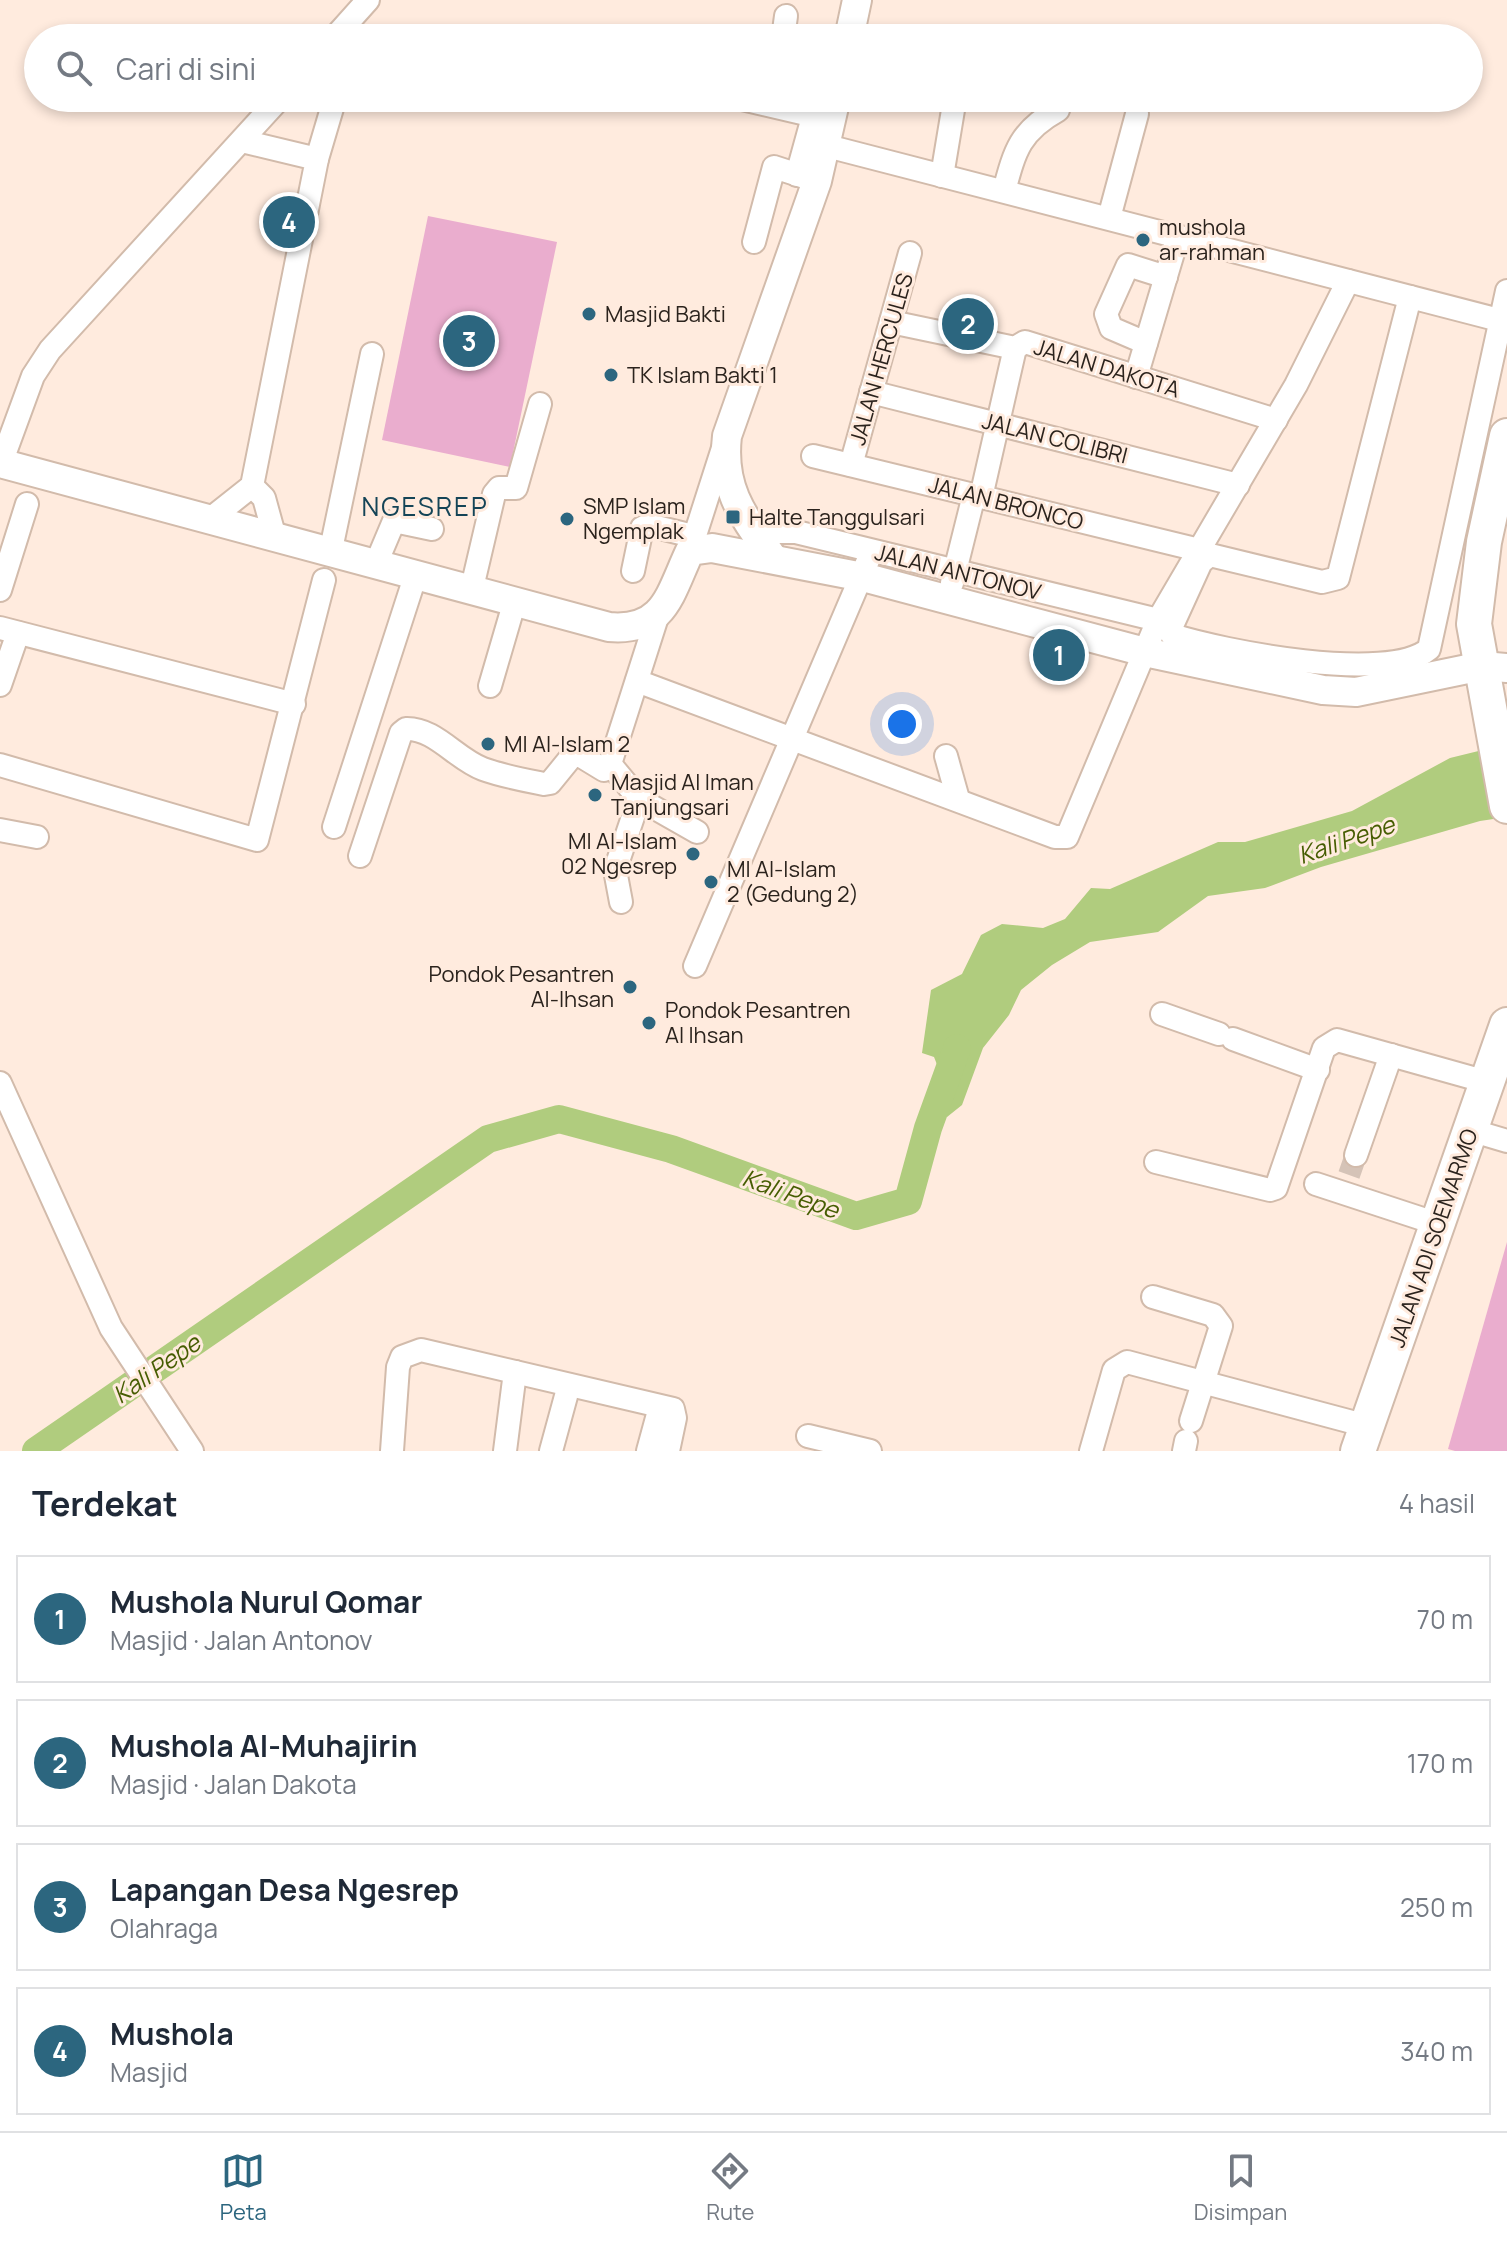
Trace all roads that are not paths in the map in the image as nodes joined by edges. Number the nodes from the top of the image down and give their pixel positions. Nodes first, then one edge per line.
1 (857, 0) edge
2 (363, 5) edge
3 (346, 24) edge
4 (356, 24) edge
5 (852, 24) edge
6 (268, 112) edge
7 (331, 112) edge
8 (805, 112) edge
9 (953, 112) edge
10 (1055, 112) edge
11 (1137, 114) dead end
12 (827, 120) edge
13 (242, 141) junction
14 (317, 159) junction
15 (942, 176) junction
16 (807, 178) junction
17 (1004, 191) junction
18 (1109, 218) junction
19 (1178, 236) junction
20 (754, 242) dead end
21 (910, 253) dead end
22 (1166, 277) junction
23 (1348, 281) junction
24 (1507, 291) edge
25 (1410, 297) junction
26 (1504, 321) edge
27 (891, 322) junction
28 (1146, 343) junction
29 (1015, 348) junction
30 (372, 354) dead end
31 (1136, 377) junction
32 (871, 392) junction
33 (540, 404) dead end
34 (1276, 420) junction
35 (997, 424) junction
36 (727, 436) junction
37 (813, 456) dead end
38 (1496, 461) edge
39 (0, 464) edge
40 (851, 465) junction
41 (1238, 485) junction
42 (252, 486) junction
43 (977, 496) junction
44 (27, 504) dead end
45 (209, 520) junction
46 (432, 529) dead end
47 (275, 538) junction
48 (692, 544) junction
49 (766, 550) junction
50 (1199, 550) junction
51 (868, 564) junction
52 (375, 566) junction
53 (327, 567) junction
54 (633, 571) dead end
55 (955, 571) junction
56 (415, 577) junction
57 (0, 590) edge
58 (471, 592) junction
59 (948, 599) junction
60 (514, 604) junction
61 (1122, 611) junction
62 (658, 614) junction
63 (1158, 620) junction
64 (9, 630) edge
65 (1113, 643) junction
66 (1145, 652) junction
67 (1219, 657) junction
68 (1494, 667) edge
69 (637, 681) junction
70 (0, 685) edge
71 (490, 686) dead end
72 (294, 704) junction
73 (792, 737) junction
74 (946, 756) dead end
75 (0, 765) edge
76 (611, 767) junction
77 (639, 799) junction
78 (958, 799) junction
79 (1507, 806) edge
80 (334, 827) dead end
81 (0, 830) edge
82 (697, 832) dead end
83 (37, 837) dead end
84 (360, 856) dead end
85 (621, 902) dead end
86 (695, 966) dead end
87 (1162, 1014) dead end
88 (1505, 1035) edge
89 (1391, 1055) junction
90 (1318, 1070) junction
91 (1487, 1082) junction
92 (0, 1083) edge
93 (1470, 1130) junction
94 (1507, 1141) edge
95 (1156, 1162) dead end
96 (1350, 1174) junction
97 (1316, 1184) dead end
98 (1438, 1224) junction
99 (1153, 1297) dead end
100 (515, 1372) junction
101 (1202, 1382) junction
102 (569, 1385) junction
103 (660, 1407) junction
104 (808, 1436) dead end
105 (1187, 1438) edge
106 (1363, 1438) edge
107 (190, 1448) edge
108 (392, 1451) edge
109 (505, 1451) edge
110 (551, 1451) edge
111 (648, 1451) edge
112 (668, 1451) edge
113 (870, 1451) edge
114 (1091, 1451) edge

1 - 5 main road
2 - 3 street
2 - 4 street
6 - 13 street
7 - 14 street
8 - 12 street
9 - 15 street
10 - 17 street
11 - 18 street
12 - 15 street
12 - 16 main road
13 - 14 street
13 - 39 street
14 - 42 street
15 - 17 street
16 - 20 street
16 - 36 main road
17 - 18 street
18 - 19 street
19 - 22 street
19 - 23 street
21 - 27 street, JALAN HERCULES
22 - 28 street
22 - 28 street
23 - 25 street
23 - 34 street
24 - 26 street
25 - 26 street
25 - 67 street
26 - 38 street
27 - 29 street, JALAN DAKOTA
27 - 32 street, JALAN HERCULES
28 - 31 street
29 - 31 street, JALAN DAKOTA
29 - 35 street
30 - 53 street
31 - 34 street, JALAN DAKOTA
32 - 35 street, JALAN COLIBRI
32 - 40 street, JALAN HERCULES
33 - 58 street
34 - 41 street
35 - 41 street, JALAN COLIBRI
35 - 43 street
36 - 48 street
36 - 49 main road
37 - 40 street, JALAN BRONCO
38 - 67 street
38 - 68 highway
39 - 45 main road
40 - 43 street, JALAN BRONCO
41 - 50 street
42 - 45 street
42 - 47 street
43 - 50 street, JALAN BRONCO
43 - 55 street
44 - 57 street
45 - 47 main road
46 - 52 street
47 - 53 main road
48 - 49 main road
48 - 54 street
48 - 62 main road
49 - 51 main road
50 - 63 street
51 - 55 street, JALAN ANTONOV
51 - 59 main road
51 - 73 street
52 - 53 main road
52 - 56 main road
53 - 72 street
55 - 59 street
55 - 61 street, JALAN ANTONOV
56 - 58 main road
56 - 80 street
58 - 60 main road
59 - 65 main road
60 - 62 main road
60 - 71 street
61 - 63 street, JALAN ANTONOV
61 - 65 street
62 - 69 street
63 - 66 street
64 - 70 street
64 - 72 street
65 - 66 main road
66 - 67 main road
66 - 78 street
67 - 68 main road
68 - 79 highway
69 - 73 street
69 - 76 street
72 - 75 street
73 - 78 street
73 - 86 street
74 - 78 street
76 - 77 street
76 - 84 street
77 - 82 street
77 - 85 street
81 - 83 street
87 - 90 street
88 - 91 highway, JALAN ADI SOEMARMO
89 - 90 street
89 - 91 street
89 - 96 street
90 - 95 street
91 - 93 highway, JALAN ADI SOEMARMO
92 - 107 street
93 - 94 street
93 - 98 highway, JALAN ADI SOEMARMO
96 - 97 street
96 - 98 street
98 - 106 highway, JALAN ADI SOEMARMO
99 - 101 street
100 - 102 street
100 - 108 street
100 - 109 street
101 - 105 street
101 - 106 street
101 - 114 street
102 - 103 street
102 - 110 street
103 - 111 street
103 - 112 street
104 - 113 street

